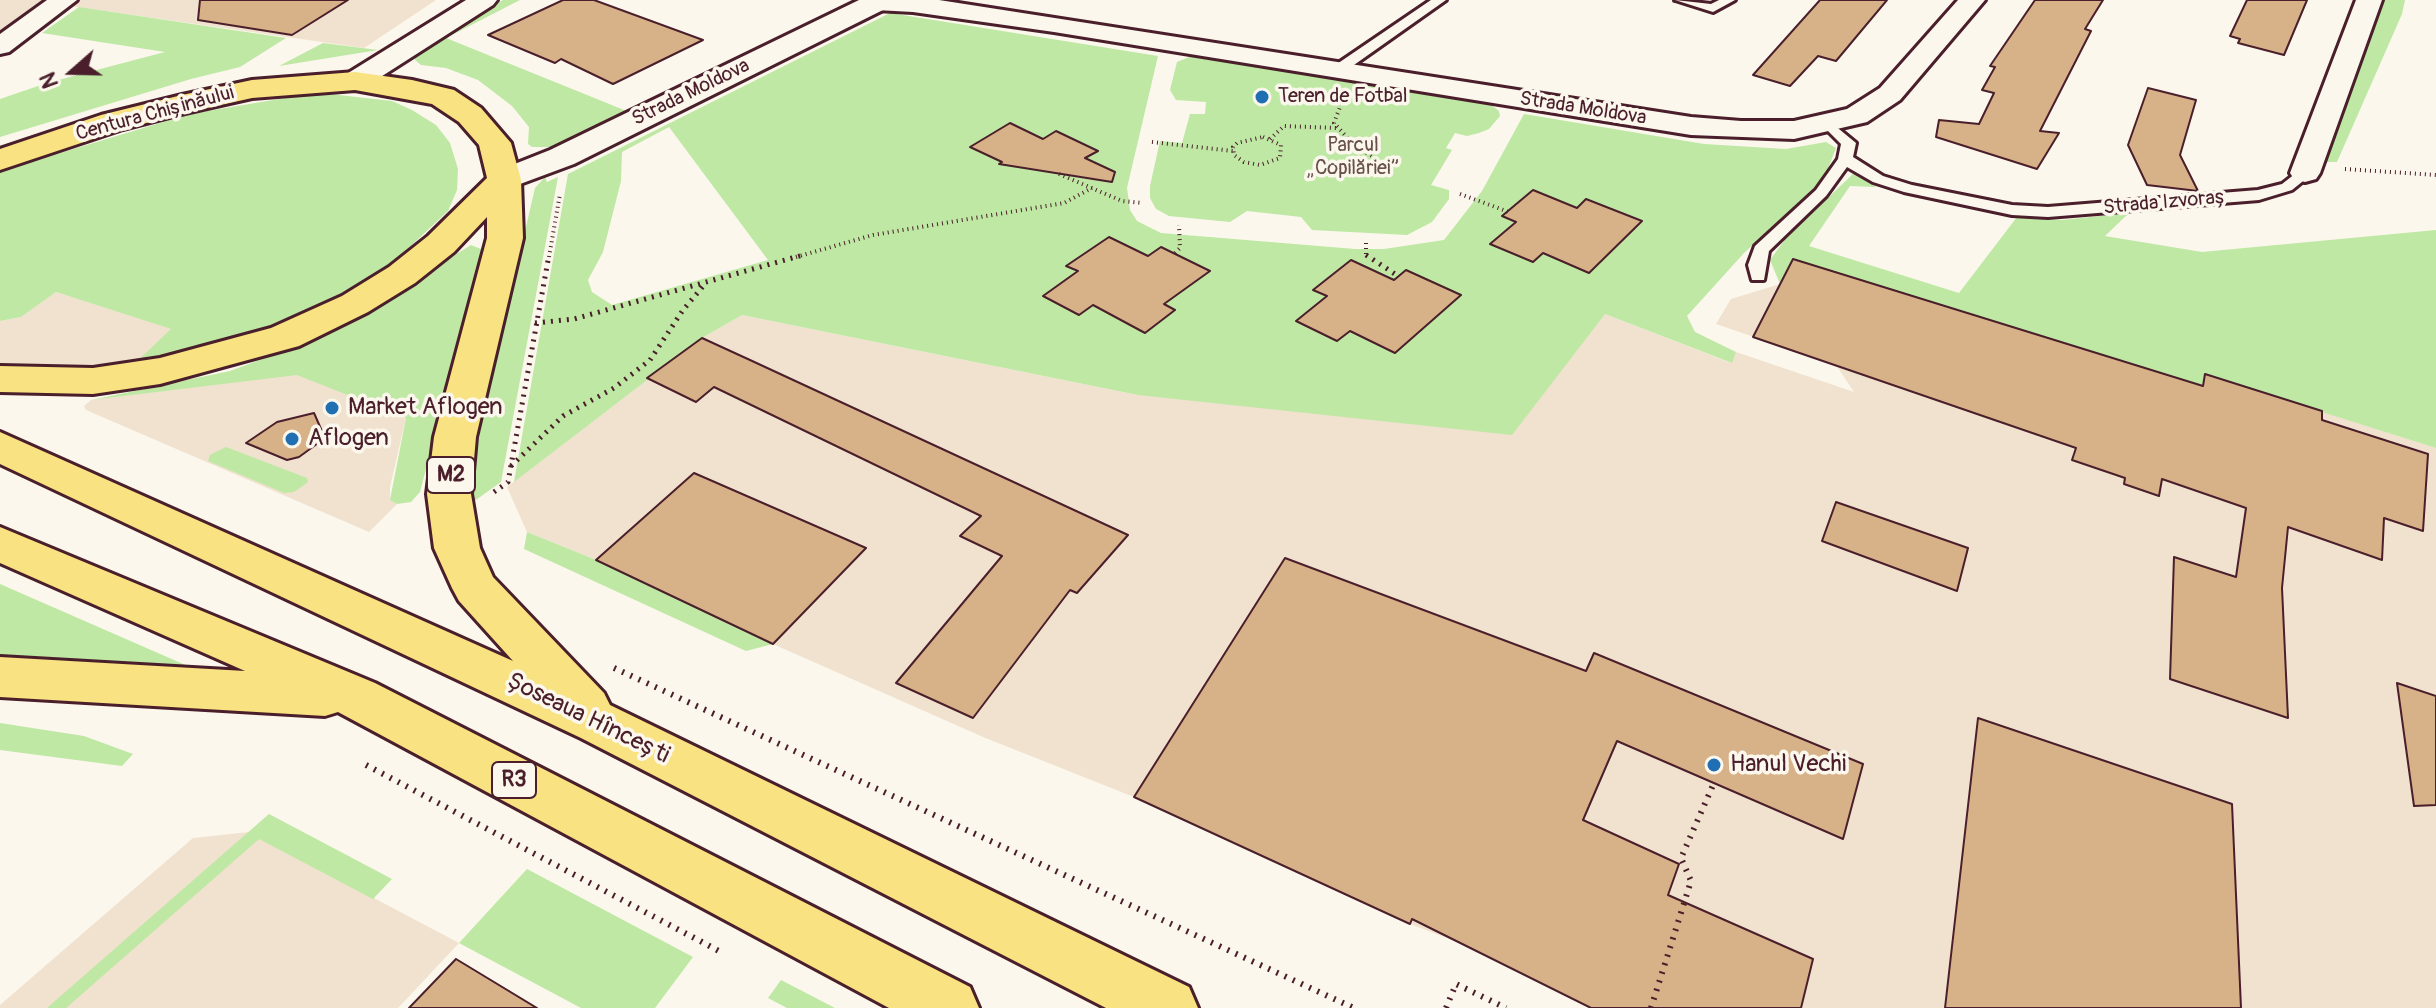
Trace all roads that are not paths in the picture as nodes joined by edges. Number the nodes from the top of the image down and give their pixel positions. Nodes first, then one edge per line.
1 (64, 0) edge
2 (484, 0) edge
3 (1016, 0) edge
4 (1440, 0) edge
5 (1681, 0) edge
6 (1729, 0) edge
7 (1972, 0) edge
8 (2369, 0) edge
9 (873, 1) edge
10 (1054, 24) junction
11 (0, 46) edge
12 (355, 81) junction
13 (1341, 83) junction
14 (1828, 124) junction
15 (1845, 159) junction
16 (0, 160) edge
17 (2305, 173) joint
18 (504, 180) junction
19 (1758, 276) dead end
20 (0, 379) edge
21 (0, 447) edge
22 (0, 544) edge
23 (0, 677) edge
24 (357, 698) junction
25 (599, 723) junction
26 (949, 1008) edge
27 (1168, 1008) edge

1 - 11 street
2 - 12 street
3 - 10 street, Strada Moldova
4 - 13 lane
5 - 6 lane
7 - 14 street, Strada Moldova
8 - 17 street
9 - 10 street, Strada Moldova
9 - 18 street, Strada Moldova
10 - 13 street, Strada Moldova
12 - 16 highway, Centura Chișinăului / M2
12 - 18 highway, Centura Chișinăului / M2
13 - 14 street, Strada Moldova
14 - 15 lane
15 - 17 lane, Strada Izvoraș
15 - 19 lane
18 - 20 highway
18 - 25 highway, M2
21 - 25 highway, Șoseaua Hîncești
22 - 24 highway, R3
23 - 24 highway
24 - 26 highway, R3
25 - 27 highway, Șoseaua Hîncești

